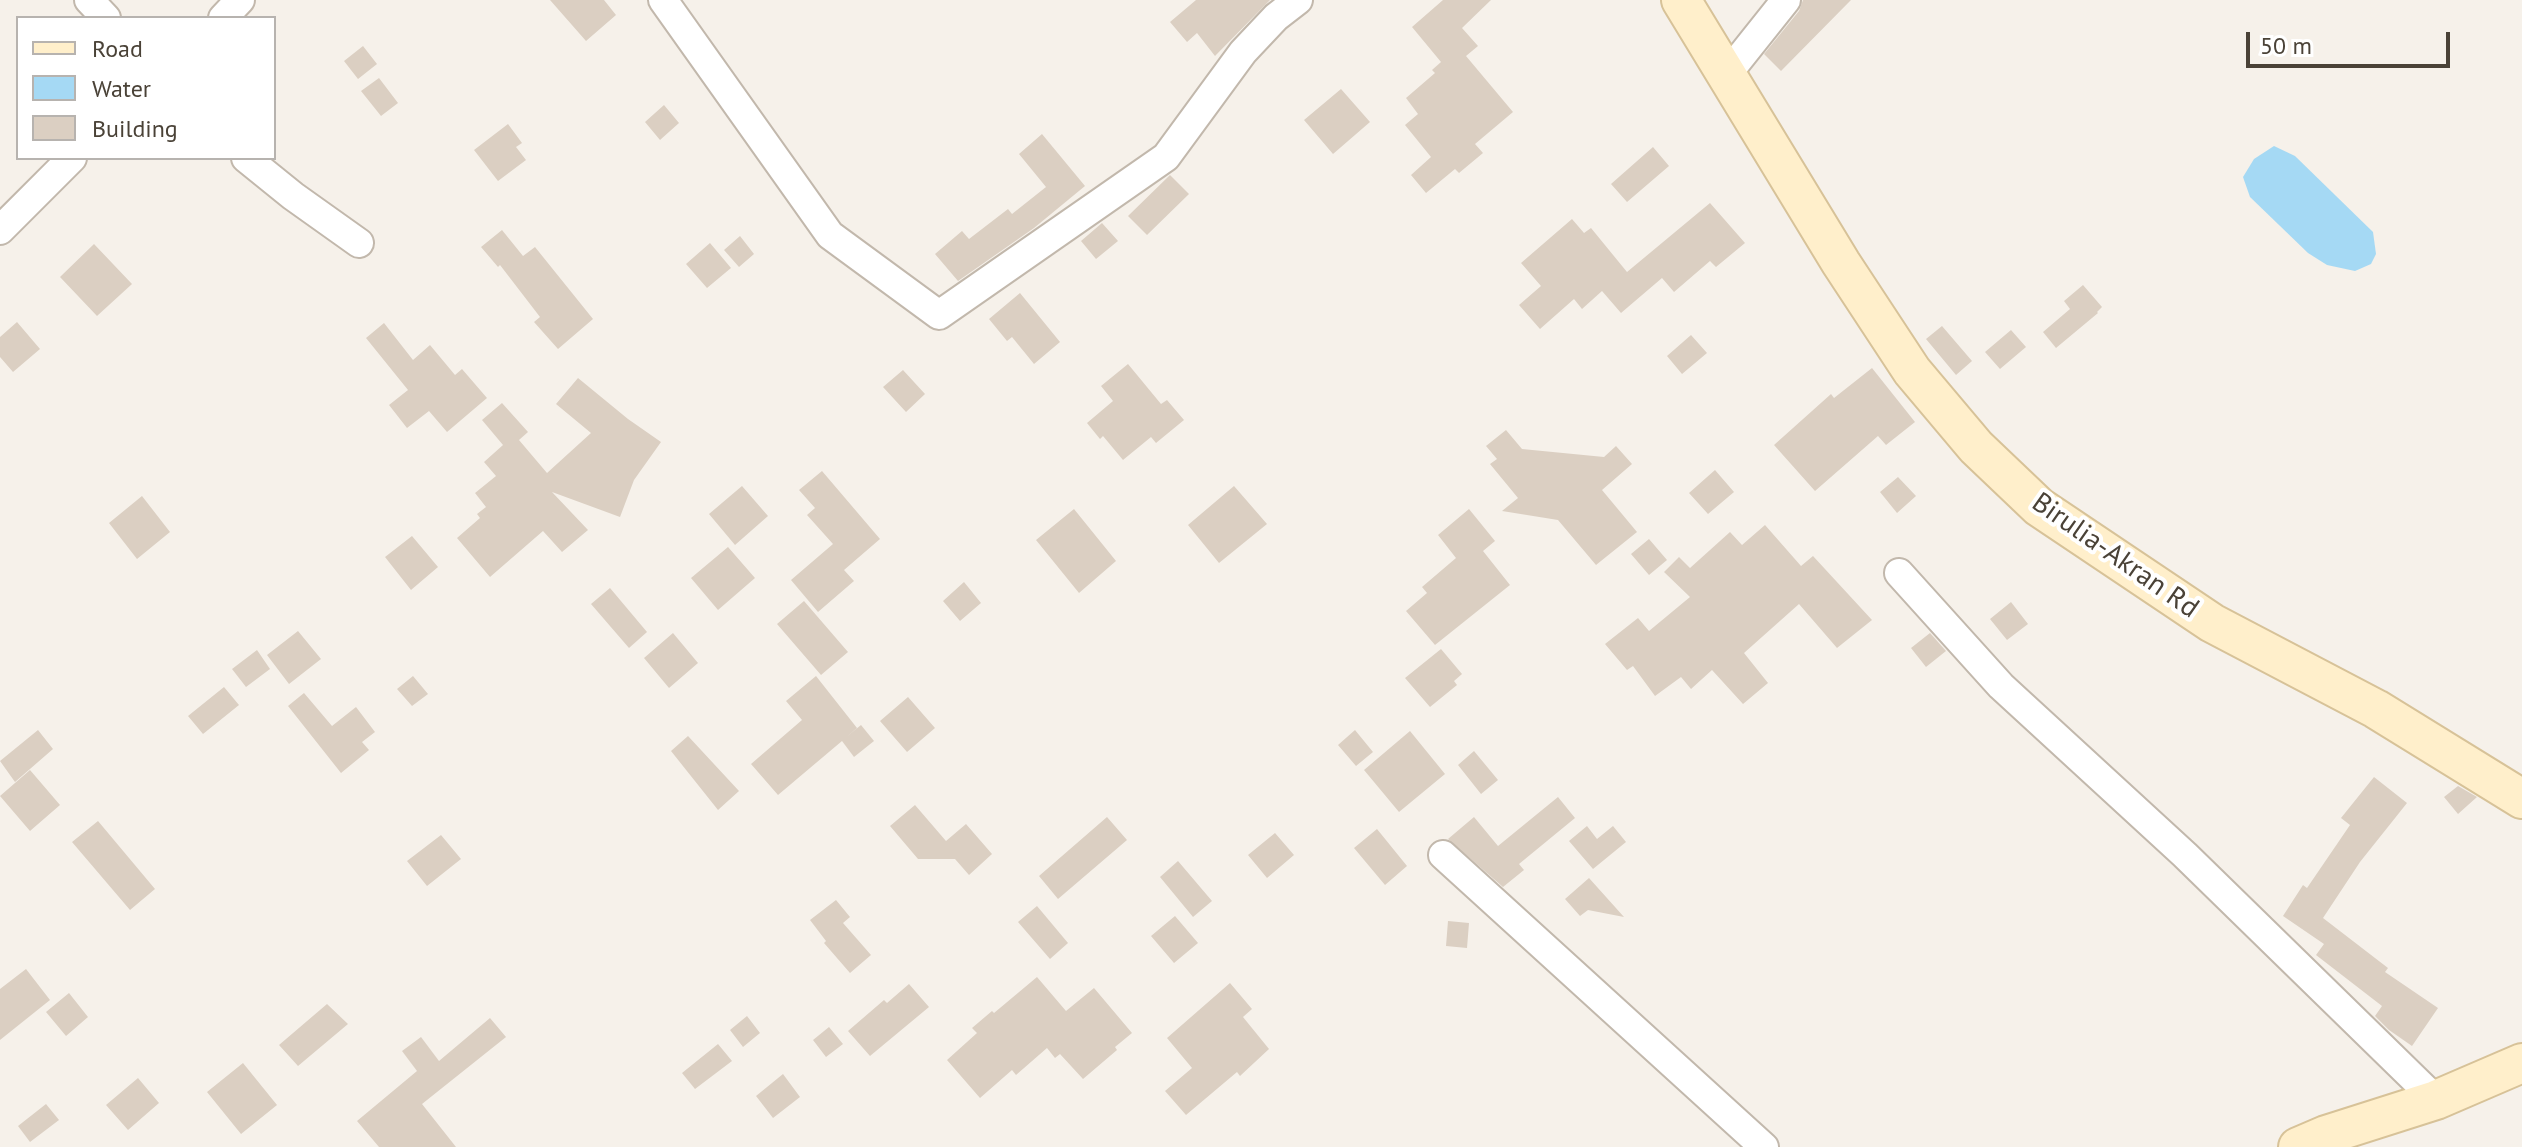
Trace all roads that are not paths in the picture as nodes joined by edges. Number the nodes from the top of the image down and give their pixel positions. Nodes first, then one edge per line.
1 (89, 0) edge
2 (240, 0) edge
3 (663, 0) edge
4 (1298, 0) edge
5 (1681, 0) edge
6 (1786, 0) edge
7 (104, 16) edge
8 (225, 16) edge
9 (1727, 74) junction
10 (70, 160) edge
11 (248, 160) edge
12 (0, 230) edge
13 (359, 243) dead end
14 (1899, 573) dead end
15 (2522, 799) edge
16 (1443, 855) dead end
17 (2522, 1063) edge
18 (2436, 1100) junction
19 (1764, 1147) edge
20 (2298, 1147) edge

1 - 7 street
2 - 8 street
3 - 4 street
5 - 9 street, Birulia-Akran Rd
6 - 9 street
9 - 15 street, Birulia-Akran Rd
10 - 12 street
11 - 13 street
14 - 18 street
16 - 19 street
17 - 18 street
18 - 20 street

